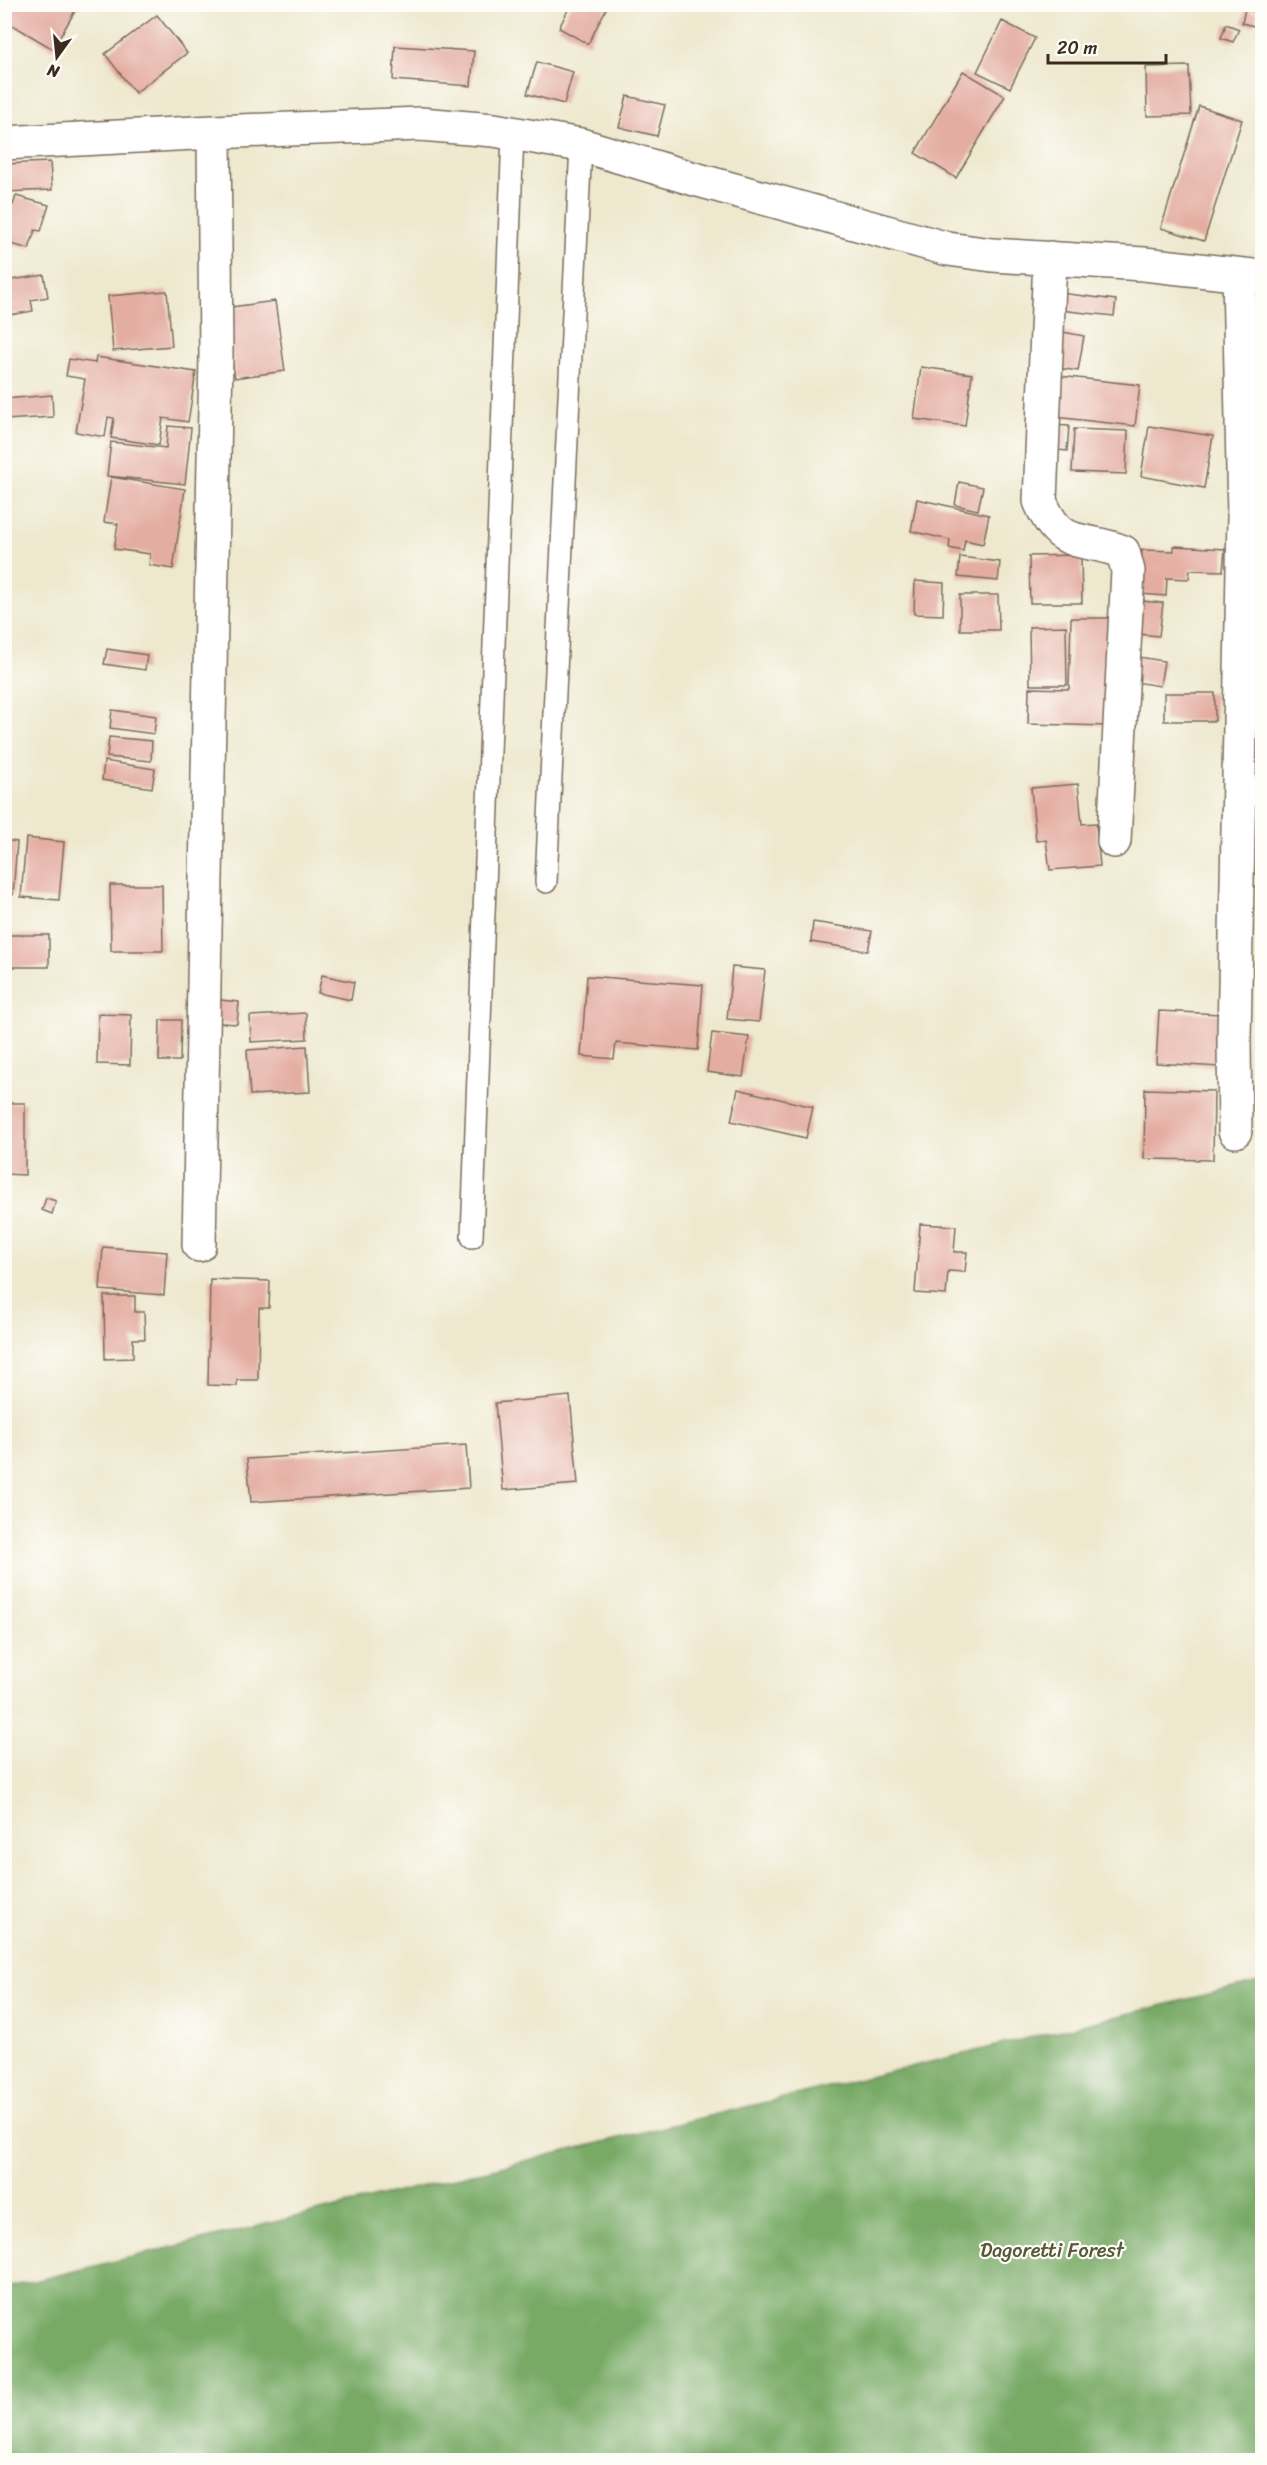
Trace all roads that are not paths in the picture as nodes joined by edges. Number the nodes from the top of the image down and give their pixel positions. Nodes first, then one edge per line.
1 (214, 132) junction
2 (513, 133) junction
3 (4, 143) edge
4 (581, 145) junction
5 (1050, 258) junction
6 (1251, 276) edge
7 (1114, 841) dead end
8 (546, 882) dead end
9 (1235, 1131) dead end
10 (472, 1237) dead end
11 (199, 1245) dead end

1 - 2 street
1 - 3 street
1 - 11 street
2 - 4 street
2 - 10 lane
4 - 5 street
4 - 8 lane
5 - 6 street
5 - 7 street
6 - 9 street

